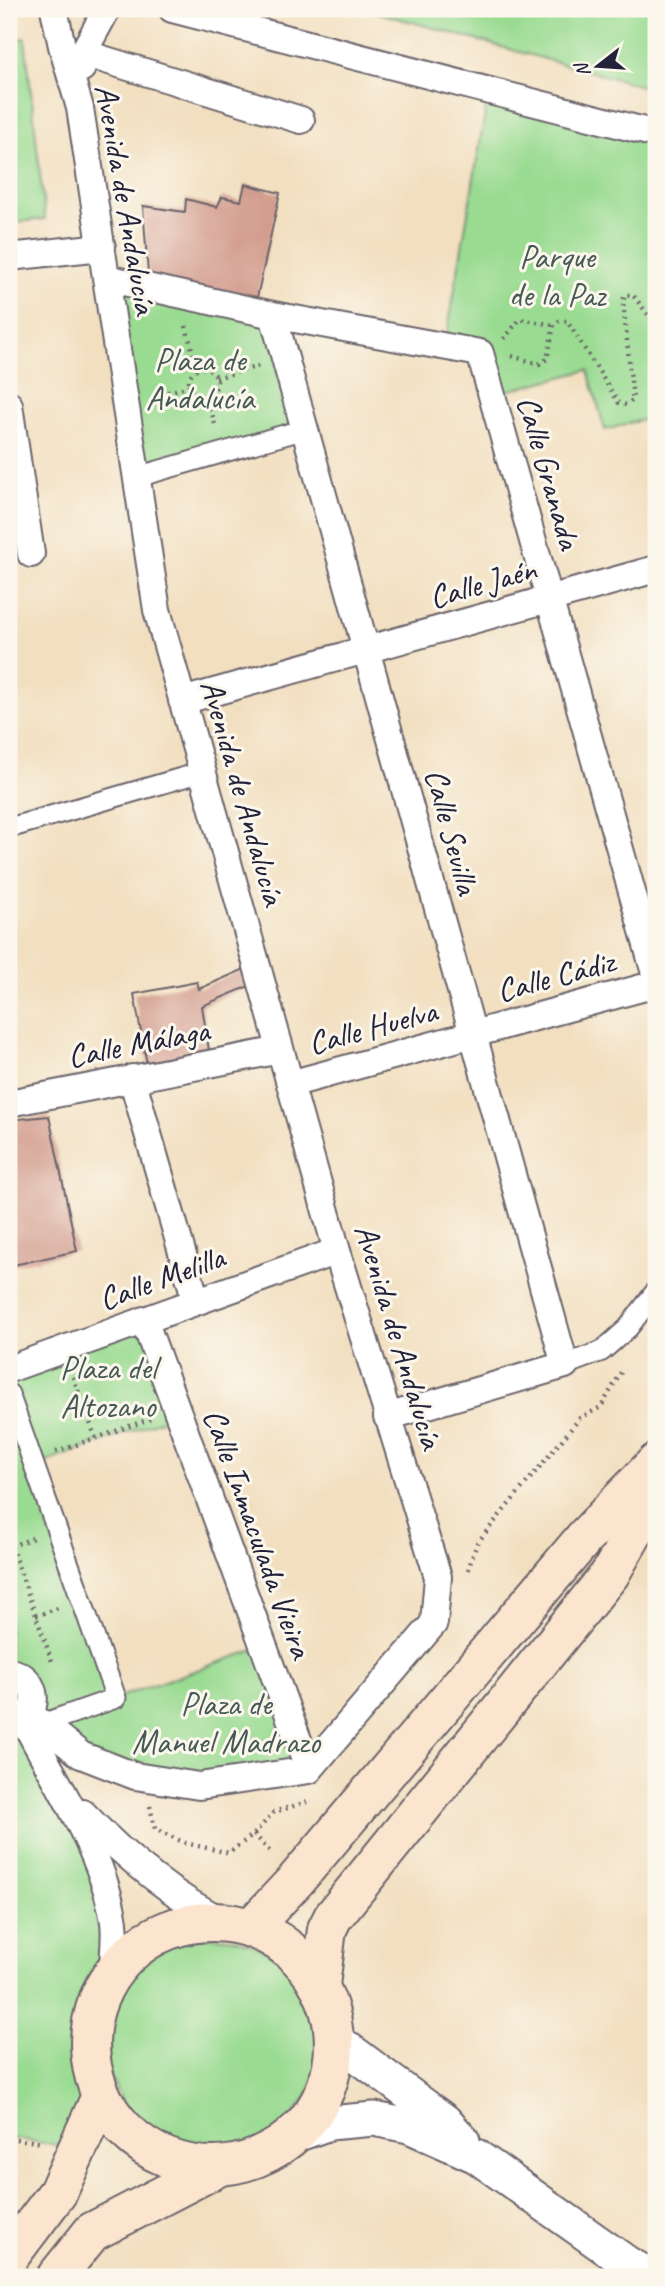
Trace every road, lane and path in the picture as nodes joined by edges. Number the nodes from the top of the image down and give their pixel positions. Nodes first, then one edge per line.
1 (54, 9) edge
2 (107, 9) edge
3 (172, 9) edge
4 (83, 53) junction
5 (80, 108) junction
6 (301, 120) dead end
7 (656, 134) edge
8 (102, 247) junction
9 (9, 257) edge
10 (106, 278) junction
11 (178, 295) junction
12 (273, 315) junction
13 (554, 325) junction
14 (656, 325) edge
15 (488, 350) junction
16 (285, 359) junction
17 (197, 370) junction
18 (216, 378) junction
19 (190, 386) junction
20 (207, 395) junction
21 (126, 404) junction
22 (9, 405) edge
23 (305, 429) junction
24 (223, 453) junction
25 (137, 477) junction
26 (31, 554) dead end
27 (656, 569) edge
28 (549, 599) junction
29 (367, 650) junction
30 (182, 701) junction
31 (202, 772) junction
32 (9, 828) edge
33 (656, 976) edge
34 (656, 984) edge
35 (472, 1035) junction
36 (281, 1050) junction
37 (131, 1078) junction
38 (290, 1084) junction
39 (9, 1103) edge
40 (337, 1251) junction
41 (656, 1291) edge
42 (196, 1301) junction
43 (144, 1320) junction
44 (64, 1349) junction
45 (565, 1365) junction
46 (9, 1369) edge
47 (9, 1394) edge
48 (176, 1410) junction
49 (387, 1417) junction
50 (96, 1438) junction
51 (33, 1460) junction
52 (656, 1463) edge
53 (656, 1493) edge
54 (9, 1540) edge
55 (9, 1672) edge
56 (71, 1714) junction
57 (26, 1721) edge
58 (309, 1770) junction
59 (60, 1789) junction
60 (254, 1834) dead end
61 (296, 1880) junction
62 (238, 1925) junction
63 (113, 1971) junction
64 (320, 1986) junction
65 (335, 2039) junction
66 (101, 2096) junction
67 (296, 2134) junction
68 (476, 2156) junction
69 (218, 2167) junction
70 (9, 2257) edge
71 (56, 2277) edge
72 (653, 2277) edge

1 - 5 street, Avenida de Andalucía
2 - 4 street
3 - 7 street
4 - 5 street
4 - 6 street
5 - 8 street, Avenida de Andalucía
8 - 9 street
8 - 10 street, Avenida de Andalucía
10 - 11 street
10 - 21 street, Avenida de Andalucía
11 - 12 street
11 - 17 path
12 - 15 street
12 - 16 street, Calle Sevilla
13 - 14 path
13 - 15 path
13 - 15 path
15 - 28 street, Calle Granada
16 - 18 path
16 - 23 street, Calle Sevilla
17 - 18 path
17 - 19 path
18 - 20 path
19 - 20 path
19 - 21 path
20 - 24 path
21 - 25 street, Avenida de Andalucía
22 - 26 street
23 - 24 street
23 - 29 street, Calle Sevilla
24 - 25 street
25 - 30 street, Avenida de Andalucía
27 - 28 street, Calle Jaén
28 - 29 street, Calle Jaén
28 - 33 street, Calle Granada
29 - 30 street, Calle Jaén
29 - 35 street, Calle Sevilla
30 - 31 street, Avenida de Andalucía
31 - 32 street
31 - 36 street, Avenida de Andalucía
34 - 35 street, Calle Cádiz
35 - 38 street, Calle Huelva
35 - 45 street, Calle Sevilla
36 - 37 street, Calle Málaga
36 - 38 street, Avenida de Andalucía
37 - 39 street, Calle Málaga
37 - 42 street
38 - 40 street, Avenida de Andalucía
40 - 42 street, Calle Melilla
40 - 49 street, Avenida de Andalucía
41 - 45 street
42 - 43 street, Calle Melilla
43 - 44 street, Calle Melilla
43 - 48 street, Calle Inmaculada Vieira
44 - 46 street, Calle Melilla
44 - 50 path
45 - 49 street
47 - 51 street
48 - 50 path
48 - 58 street, Calle Inmaculada Vieira
49 - 58 street, Avenida de Andalucía
50 - 51 path
51 - 56 street
52 - 61 main road
53 - 64 main road
54 - 56 path
55 - 57 street
56 - 57 street
57 - 58 street
57 - 59 street
59 - 62 street
59 - 63 street
60 - 61 path
61 - 62 main road
62 - 63 main road
62 - 64 main road
63 - 66 main road
64 - 65 main road
65 - 67 main road
65 - 68 street
66 - 69 main road
66 - 70 main road
67 - 68 street
67 - 69 main road
68 - 72 street
69 - 71 main road

